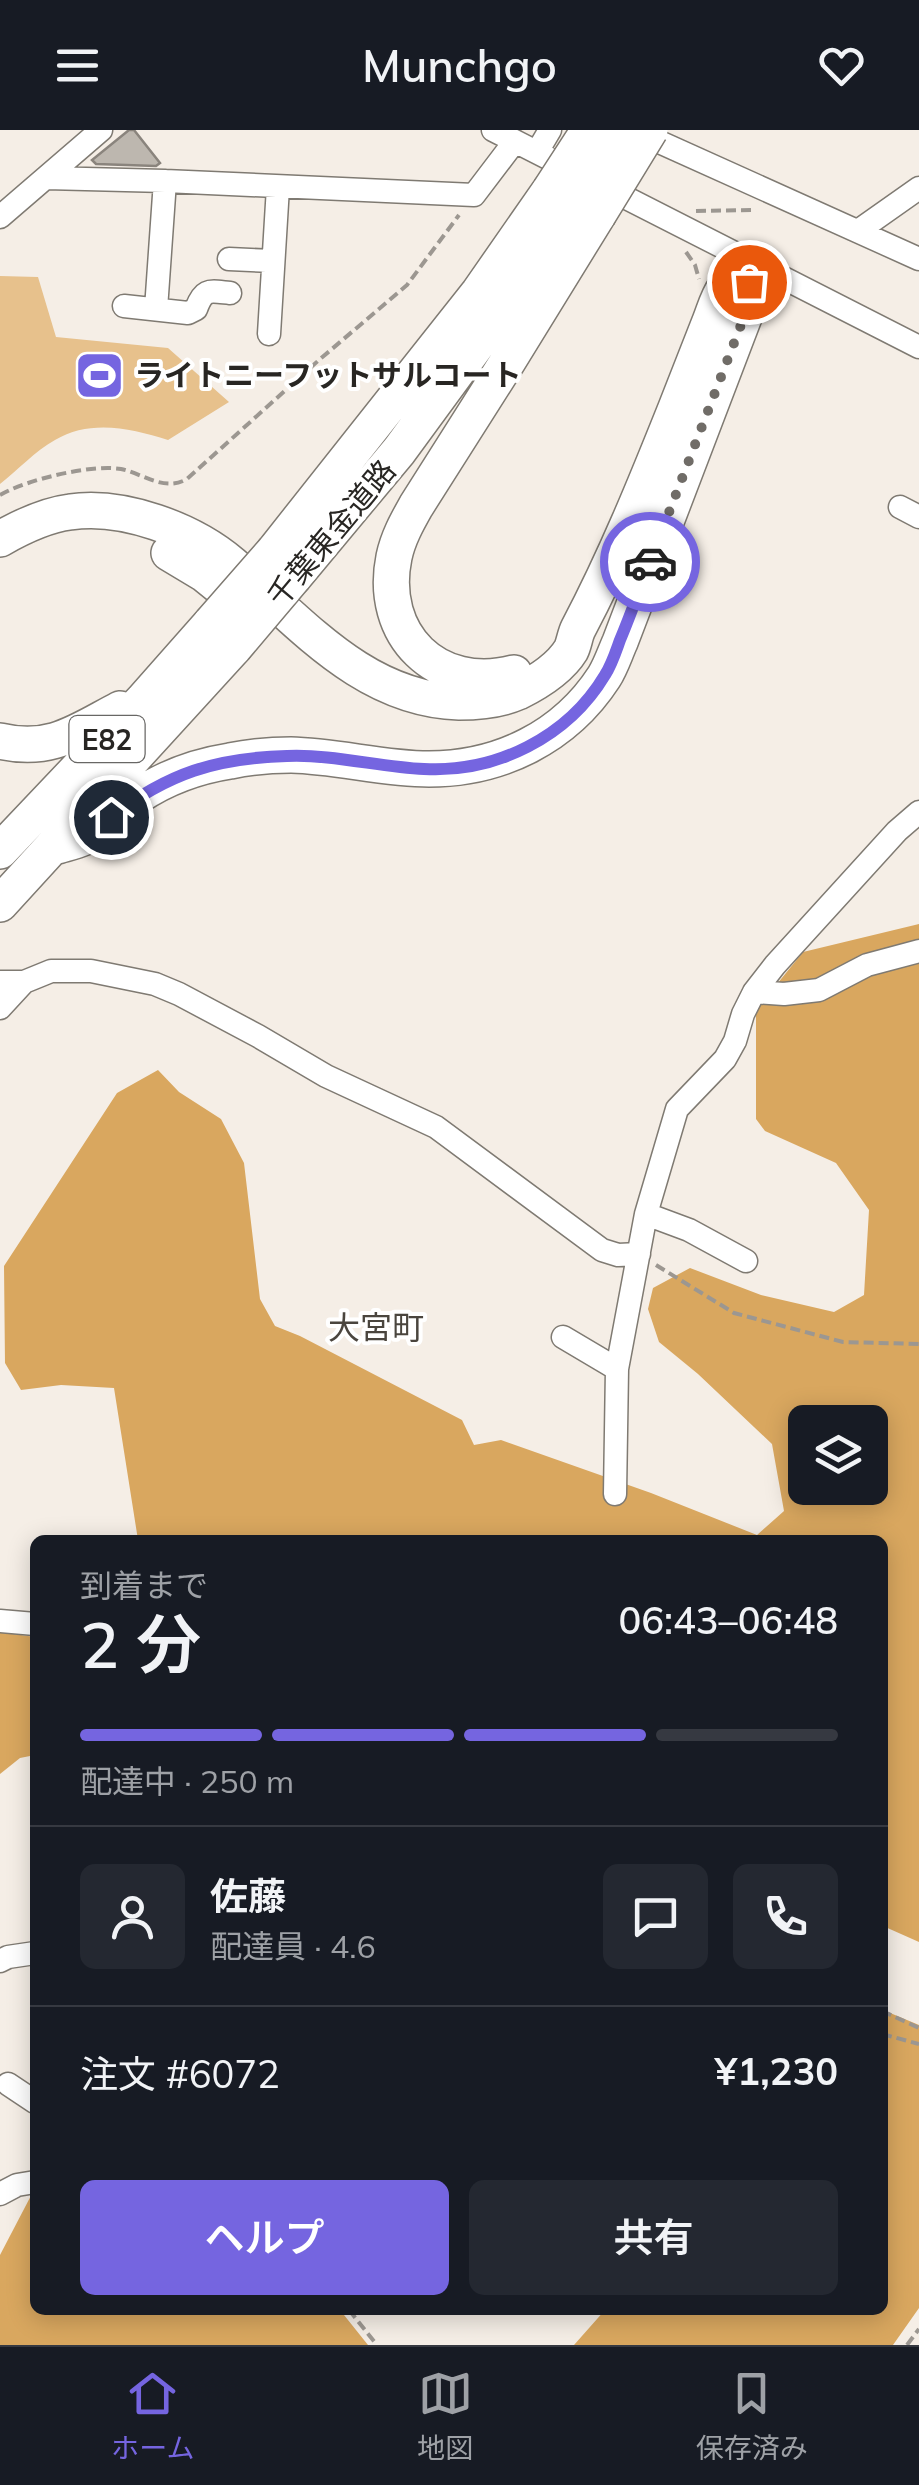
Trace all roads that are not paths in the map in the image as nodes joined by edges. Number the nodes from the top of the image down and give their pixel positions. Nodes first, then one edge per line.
1 (101, 130) edge
2 (493, 130) edge
3 (550, 130) edge
4 (589, 130) edge
5 (622, 130) edge
6 (632, 130) edge
7 (650, 130) edge
8 (515, 141) junction
9 (537, 152) junction
10 (46, 178) junction
11 (165, 181) junction
12 (278, 187) junction
13 (916, 198) edge
14 (573, 205) junction
15 (0, 216) edge
16 (858, 231) junction
17 (229, 259) dead end
18 (749, 260) junction
19 (919, 260) edge
20 (273, 261) junction
21 (230, 293) dead end
22 (124, 306) dead end
23 (156, 310) junction
24 (269, 334) dead end
25 (919, 347) edge
26 (0, 539) edge
27 (0, 564) edge
28 (576, 632) junction
29 (223, 636) junction
30 (620, 642) junction
31 (144, 700) junction
32 (0, 740) edge
33 (919, 812) edge
34 (54, 847) junction
35 (0, 851) edge
36 (0, 904) edge
37 (919, 951) edge
38 (0, 982) edge
39 (24, 982) junction
40 (754, 992) junction
41 (0, 1008) edge
42 (646, 1214) junction
43 (639, 1254) junction
44 (746, 1261) dead end
45 (563, 1338) dead end
46 (618, 1369) junction
47 (615, 1494) dead end
48 (0, 1620) edge
49 (30, 1623) edge
50 (30, 1954) edge
51 (0, 1961) edge
52 (8, 2084) dead end
53 (30, 2099) edge
54 (30, 2183) edge
55 (0, 2194) edge

1 - 10 street
2 - 8 street
3 - 9 street
4 - 14 highway, 千葉東金道路 / E82, bridge
5 - 14 highway, 千葉東金道路 / E82, bridge
6 - 16 street
7 - 14 highway, bridge
8 - 9 street
8 - 12 street
9 - 18 street
10 - 11 street
10 - 15 street
11 - 12 street
11 - 23 street
12 - 20 street
13 - 16 street
14 - 28 highway
14 - 29 highway, 千葉東金道路 / E82, bridge
16 - 19 street
17 - 20 street
18 - 25 street
18 - 28 highway
18 - 30 highway
20 - 24 street
21 - 23 street
22 - 23 street
26 - 28 highway
27 - 30 highway
29 - 31 highway, 千葉東金道路 / E82
29 - 34 highway, 千葉東金道路 / E82
30 - 34 highway
31 - 32 highway
31 - 35 highway, 千葉東金道路 / E82
33 - 40 street
34 - 36 highway, 千葉東金道路 / E82
37 - 40 street
38 - 39 street
39 - 41 street
39 - 43 street
40 - 42 street
42 - 43 street
42 - 44 street
43 - 46 street
45 - 46 street
46 - 47 street
48 - 49 street
50 - 51 street
52 - 53 street
54 - 55 street

